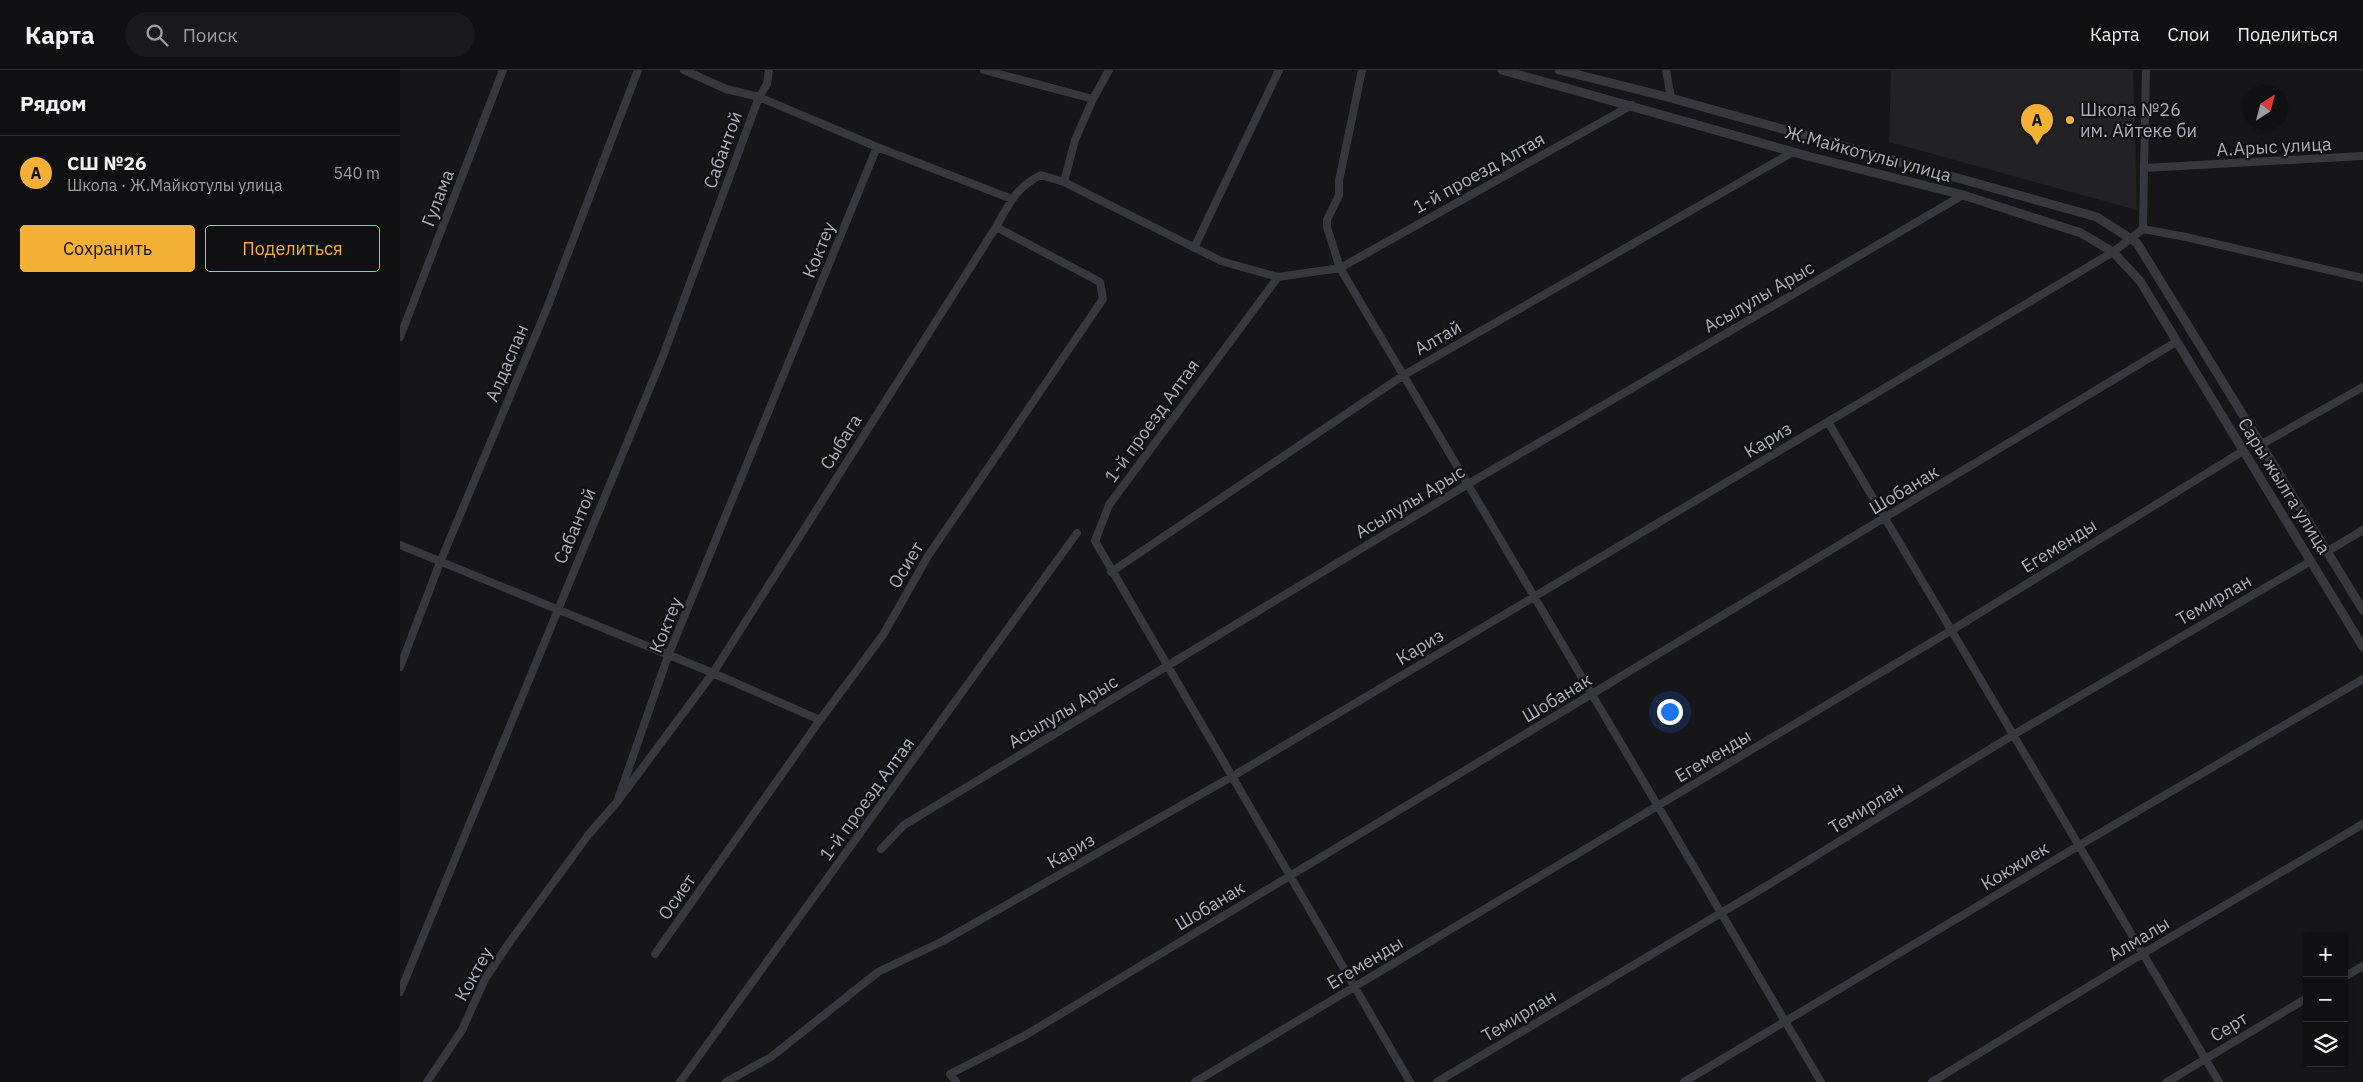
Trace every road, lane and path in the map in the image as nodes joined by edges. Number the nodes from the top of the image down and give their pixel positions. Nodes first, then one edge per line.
1 (503, 70) edge
2 (638, 70) edge
3 (684, 70) edge
4 (769, 70) edge
5 (984, 70) edge
6 (1109, 70) edge
7 (1279, 70) edge
8 (1362, 70) edge
9 (1502, 70) edge
10 (1560, 70) edge
11 (1666, 70) edge
12 (2146, 70) edge
13 (1558, 85) junction
14 (759, 97) junction
15 (1671, 98) junction
16 (1093, 99) junction
17 (1632, 105) junction
18 (877, 147) junction
19 (1793, 152) junction
20 (2363, 156) edge
21 (2144, 168) junction
22 (1064, 182) junction
23 (1963, 195) junction
24 (1012, 199) junction
25 (996, 227) junction
26 (2143, 229) junction
27 (2132, 240) junction
28 (1194, 248) junction
29 (2113, 252) junction
30 (1340, 268) junction
31 (1278, 277) junction
32 (2363, 278) edge
33 (2194, 333) joint
34 (400, 337) edge
35 (2176, 342) junction
36 (1404, 375) junction
37 (2363, 387) edge
38 (1828, 422) junction
39 (2262, 444) junction
40 (2244, 451) junction
41 (1468, 484) junction
42 (1886, 518) junction
43 (2363, 530) edge
44 (1077, 533) dead end
45 (400, 545) edge
46 (2328, 551) junction
47 (441, 560) junction
48 (2311, 561) junction
49 (1111, 572) junction
50 (1534, 596) junction
51 (557, 608) junction
52 (2363, 610) edge
53 (1952, 630) junction
54 (2363, 647) edge
55 (668, 656) junction
56 (1167, 666) junction
57 (400, 667) edge
58 (713, 673) junction
59 (2363, 679) edge
60 (1592, 695) junction
61 (820, 720) junction
62 (2013, 735) junction
63 (1233, 776) junction
64 (617, 802) junction
65 (1657, 806) junction
66 (2363, 824) edge
67 (2078, 846) junction
68 (881, 849) dead end
69 (1291, 875) junction
70 (1721, 913) junction
71 (655, 954) dead end
72 (2142, 954) junction
73 (2363, 966) edge
74 (2348, 975) edge
75 (1355, 986) junction
76 (400, 992) edge
77 (2303, 1000) edge
78 (1785, 1022) junction
79 (2205, 1059) junction
80 (427, 1082) edge
81 (680, 1082) edge
82 (726, 1082) edge
83 (956, 1082) edge
84 (1195, 1082) edge
85 (1410, 1082) edge
86 (1437, 1082) edge
87 (1684, 1082) edge
88 (1821, 1082) edge
89 (1932, 1082) edge
90 (2167, 1082) edge
91 (2218, 1082) edge

1 - 34 street, Гулама
2 - 47 street, Алдаспан
3 - 14 street
4 - 14 street, Сабантой
5 - 16 street
6 - 16 street
7 - 28 street
8 - 30 street
9 - 13 street, Ж.Майкотулы улица
10 - 13 street
10 - 15 street, Ж.Майкотулы улица
11 - 15 street
12 - 21 street
13 - 17 street, Ж.Майкотулы улица
14 - 18 street
14 - 51 street, Сабантой
15 - 27 street, Ж.Майкотулы улица
16 - 22 street
17 - 19 street, Ж.Майкотулы улица
17 - 30 street, 1-й проезд Алтая
18 - 24 street
18 - 55 street, Коктеу
19 - 23 street, Ж.Майкотулы улица
19 - 36 street, Алтай
20 - 21 street, А.Арыс улица
21 - 26 street
22 - 24 street, Сыбага
22 - 28 street
23 - 29 street, Ж.Майкотулы улица
23 - 41 street, Асылулы Арыс
24 - 25 street, Сыбага
25 - 58 street, Сыбага
25 - 61 street, Осиет
26 - 27 street
26 - 32 street
27 - 29 street, Кариз
27 - 33 street, Ж.Майкотулы улица
28 - 31 street
29 - 35 street, Ж.Майкотулы улица
29 - 38 street, Кариз
30 - 31 street
30 - 36 street
31 - 49 street, 1-й проезд Алтая
33 - 39 street, Сары жылга улица
35 - 40 street, Сары жылга улица
35 - 42 street, Шобанак
36 - 41 street
36 - 49 street, Алтай
37 - 39 street
38 - 42 street
38 - 50 street, Кариз
39 - 46 street, Сары жылга улица
40 - 48 street, Сары жылга улица
40 - 53 street, Егеменды
41 - 50 street
41 - 56 street, Асылулы Арыс
42 - 53 street
42 - 60 street, Шобанак
43 - 46 street
44 - 81 street, 1-й проезд Алтая
45 - 47 street
46 - 52 street, Сары жылга улица
47 - 51 street
47 - 57 street, Алдаспан
48 - 54 street, Сары жылга улица
48 - 62 street, Темирлан
49 - 56 street
50 - 60 street
50 - 63 street, Кариз
51 - 55 street
51 - 76 street, Сабантой
53 - 62 street
53 - 65 street, Егеменды
55 - 58 street
55 - 64 street, Коктеу
56 - 63 street
56 - 68 street, Асылулы Арыс
58 - 61 street
58 - 64 street, Сыбага
59 - 67 street, Кокжиек
60 - 65 street
60 - 69 street, Шобанак
61 - 71 street, Осиет
62 - 67 street
62 - 70 street, Темирлан
63 - 69 street
63 - 82 street, Кариз
64 - 80 street, Коктеу
65 - 70 street
65 - 75 street, Егеменды
66 - 72 street, Алмалы
67 - 72 street
67 - 78 street, Кокжиек
69 - 75 street
69 - 83 street, Шобанак
70 - 78 street
70 - 86 street, Темирлан
72 - 79 street
72 - 89 street, Алмалы
73 - 74 street
75 - 84 street, Егеменды
75 - 85 street
77 - 79 street, Серт
78 - 87 street, Кокжиек
78 - 88 street
79 - 90 street, Серт
79 - 91 street

